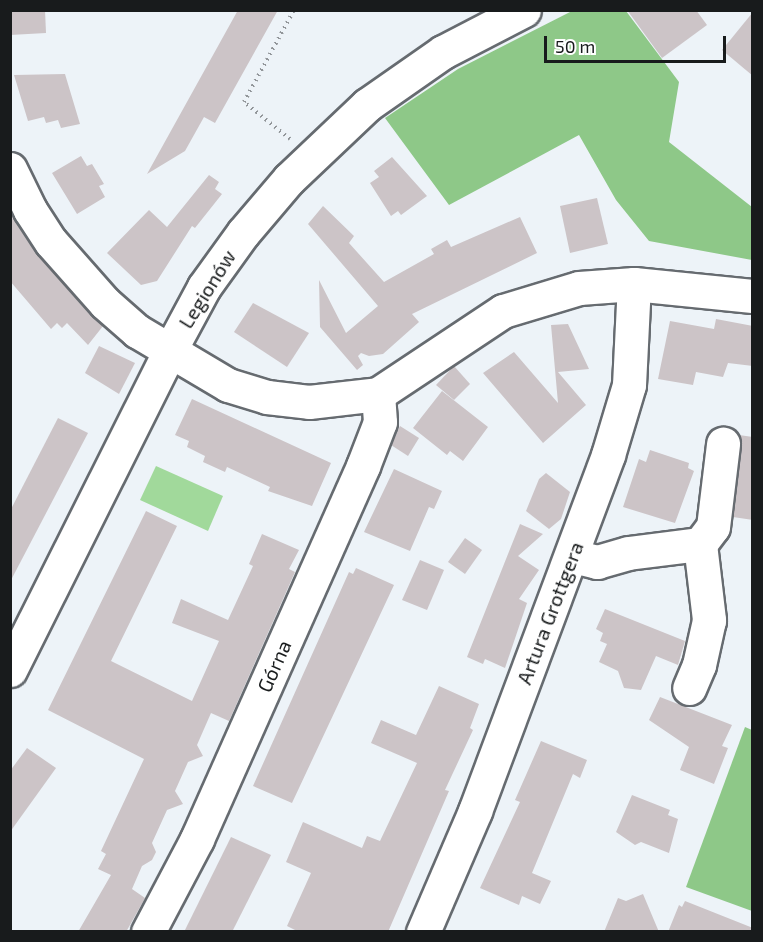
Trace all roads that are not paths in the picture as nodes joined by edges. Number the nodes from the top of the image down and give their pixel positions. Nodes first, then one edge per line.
1 (524, 10) edge
2 (10, 169) edge
3 (634, 284) junction
4 (753, 296) edge
5 (169, 352) junction
6 (378, 394) junction
7 (723, 444) dead end
8 (700, 544) junction
9 (573, 556) junction
10 (10, 670) edge
11 (689, 688) dead end
12 (148, 932) edge
13 (423, 932) edge

1 - 5 street, Legionów
2 - 5 street
3 - 4 street
3 - 6 street
3 - 9 street, Artura Grottgera
5 - 6 street
5 - 10 street, Legionów
6 - 12 street, Górna
7 - 8 street
8 - 9 street
8 - 11 street
9 - 13 street, Artura Grottgera

